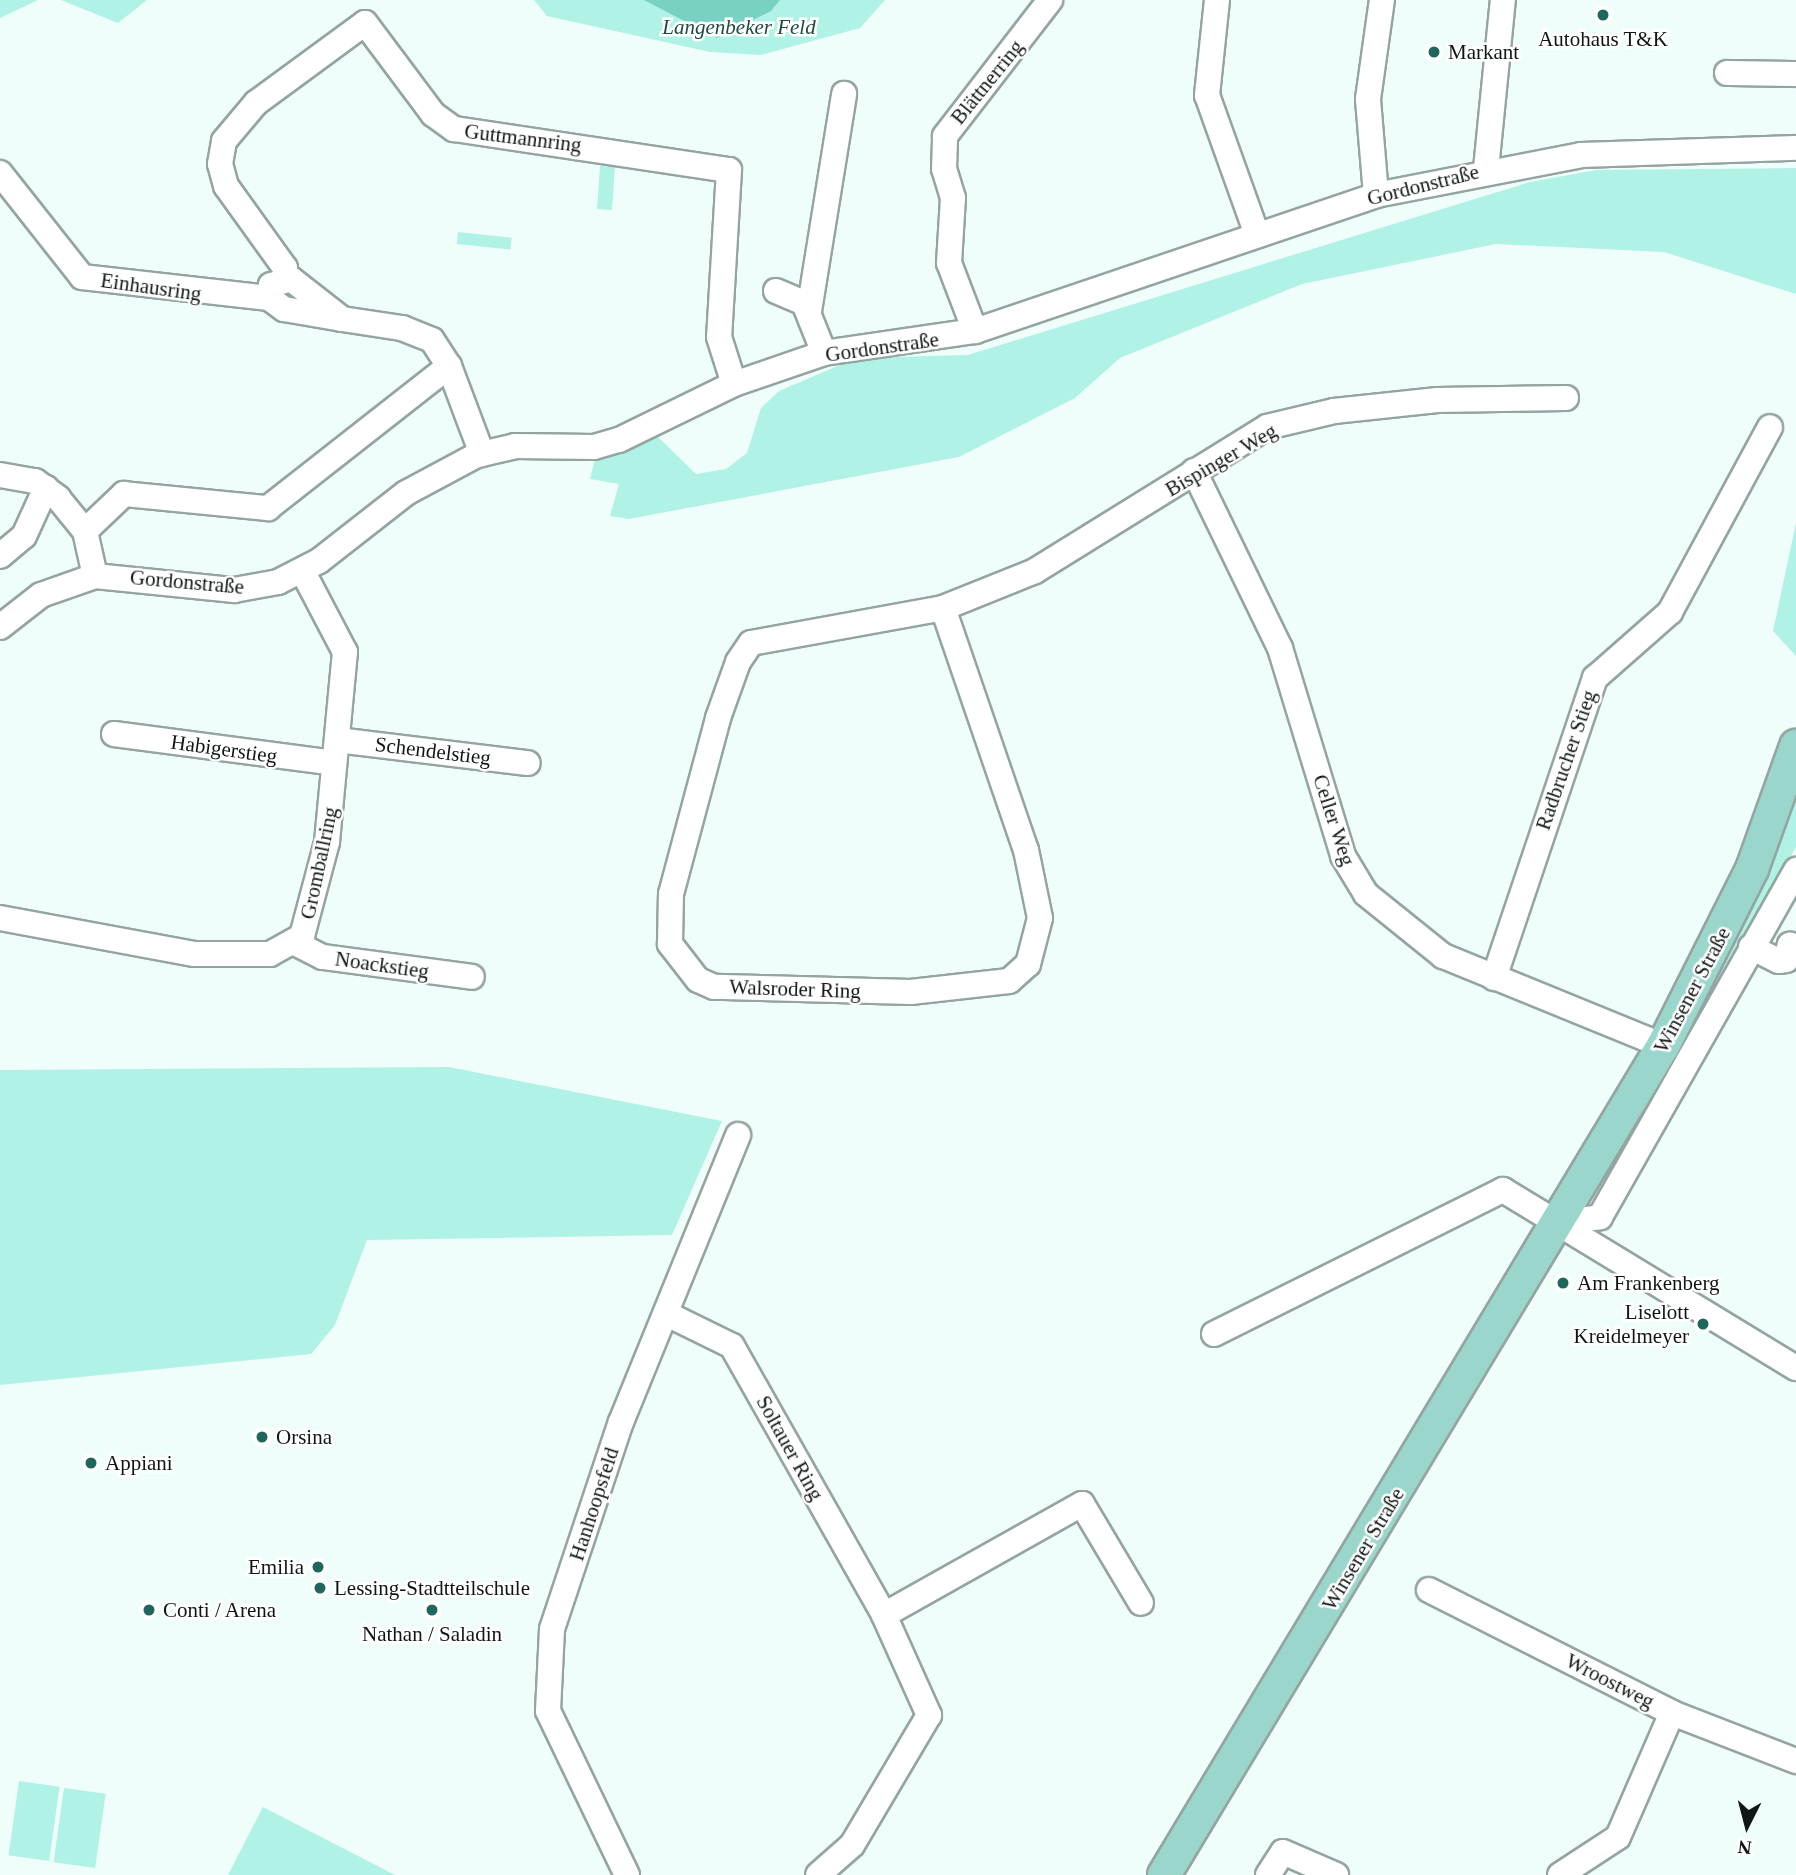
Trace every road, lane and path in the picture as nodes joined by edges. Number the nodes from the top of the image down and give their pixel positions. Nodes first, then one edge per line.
1 (1050, 0) edge
2 (1217, 0) edge
3 (1382, 0) edge
4 (1503, 0) edge
5 (1727, 73) dead end
6 (1796, 74) edge
7 (844, 94) dead end
8 (1796, 148) edge
9 (1769, 150) junction
10 (1796, 159) edge
11 (1486, 169) junction
12 (0, 173) edge
13 (1376, 195) junction
14 (1257, 235) junction
15 (285, 278) junction
16 (776, 291) dead end
17 (269, 298) junction
18 (809, 311) junction
19 (342, 319) junction
20 (975, 331) junction
21 (824, 353) junction
22 (449, 366) junction
23 (734, 384) junction
24 (1566, 398) dead end
25 (1770, 427) dead end
26 (482, 454) junction
27 (1194, 471) junction
28 (0, 475) edge
29 (46, 488) junction
30 (85, 531) junction
31 (0, 556) edge
32 (303, 572) junction
33 (95, 576) junction
34 (943, 608) junction
35 (0, 627) edge
36 (114, 734) dead end
37 (1796, 747) edge
38 (336, 751) junction
39 (528, 763) dead end
40 (1794, 878) edge
41 (0, 918) edge
42 (295, 943) junction
43 (1790, 944) dead end
44 (1751, 947) junction
45 (472, 977) dead end
46 (1494, 978) junction
47 (1663, 1046) junction
48 (738, 1135) dead end
49 (1562, 1222) junction
50 (667, 1314) junction
51 (1214, 1334) dead end
52 (1796, 1368) edge
53 (1429, 1591) dead end
54 (1141, 1603) dead end
55 (884, 1615) junction
56 (1672, 1713) junction
57 (1796, 1761) edge
58 (627, 1875) edge
59 (818, 1875) edge
60 (1164, 1875) edge
61 (1268, 1875) edge
62 (1336, 1875) edge
63 (1560, 1875) edge

1 - 20 street, Blättnerring
2 - 14 street
3 - 13 street
4 - 11 street
5 - 6 street
7 - 18 street
8 - 9 street, Gordonstraße
9 - 10 street, Gordonstraße
9 - 11 street, Gordonstraße
11 - 13 street, Gordonstraße
12 - 17 street, Einhausring
13 - 14 street, Gordonstraße
14 - 20 street, Gordonstraße
15 - 17 street
15 - 19 street, Einhausring
15 - 23 street, Guttmannring
16 - 18 street
17 - 19 street, Einhausring
18 - 21 street
19 - 22 street, Einhausring
20 - 21 street, Gordonstraße
21 - 23 street, Gordonstraße
22 - 26 street, Einhausring
22 - 30 street
23 - 26 street, Gordonstraße
24 - 27 street, Bispinger Weg
25 - 46 street, Radbrucher Stieg
26 - 32 street, Gordonstraße
27 - 34 street, Bispinger Weg
27 - 46 street, Celler Weg
28 - 29 street
29 - 30 street
29 - 31 street
30 - 33 street
32 - 33 street, Gordonstraße
32 - 38 street, Gromballring
33 - 35 street, Gordonstraße
34 - 34 street, Walsroder Ring
36 - 38 street, Habigerstieg
37 - 47 main road, Winsener Straße
38 - 39 street, Schendelstieg
38 - 42 street, Gromballring
40 - 44 street, Winsener Straße
41 - 42 street, Gromballring
42 - 45 street, Noackstieg
43 - 44 street
44 - 49 street, Winsener Straße
46 - 47 street, Celler Weg
47 - 49 main road, Winsener Straße
48 - 50 street, Hanhoopsfeld
49 - 51 street
49 - 52 street
49 - 60 main road, Winsener Straße
50 - 55 street, Soltauer Ring
50 - 58 street, Hanhoopsfeld
53 - 56 street, Wroostweg
54 - 55 street
55 - 59 street, Soltauer Ring
56 - 57 street, Wroostweg
56 - 63 street
61 - 62 street

